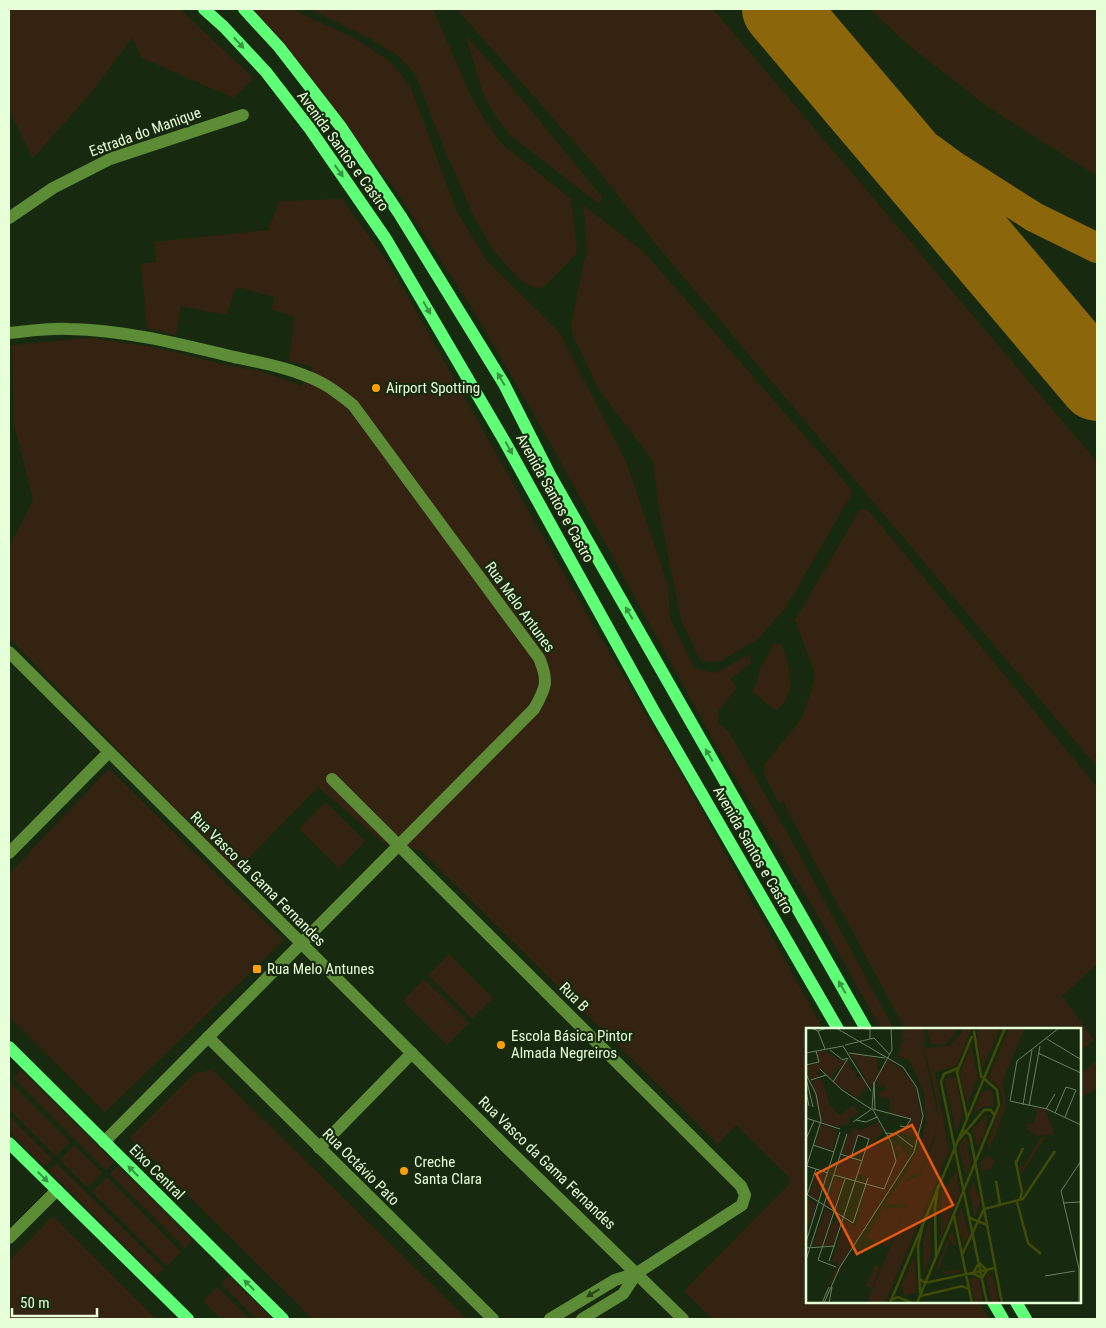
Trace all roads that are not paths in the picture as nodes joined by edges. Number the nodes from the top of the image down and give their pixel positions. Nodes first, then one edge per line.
1 (204, 9) edge
2 (244, 9) edge
3 (243, 115) dead end
4 (9, 218) edge
5 (9, 333) edge
6 (9, 652) edge
7 (108, 752) junction
8 (332, 779) dead end
9 (398, 845) junction
10 (11, 847) edge
11 (300, 943) junction
12 (837, 1028) edge
13 (865, 1028) edge
14 (208, 1037) junction
15 (9, 1047) edge
16 (412, 1053) junction
17 (9, 1142) edge
18 (104, 1142) junction
19 (319, 1148) junction
20 (57, 1190) junction
21 (9, 1238) edge
22 (637, 1273) junction
23 (994, 1303) edge
24 (1017, 1303) edge
25 (188, 1319) edge
26 (284, 1319) edge
27 (492, 1319) edge
28 (550, 1319) edge
29 (582, 1319) edge
30 (683, 1319) edge
31 (1003, 1319) edge
32 (1026, 1319) edge

1 -> 12 main road, Avenida Santos e Castro
13 -> 2 main road, Avenida Santos e Castro
3 - 4 street, Estrada do Manique
5 - 9 street, Rua Melo Antunes
6 - 7 street, Rua Vasco da Gama Fernandes
7 - 10 street
7 - 11 street, Rua Vasco da Gama Fernandes
8 - 9 street, Rua B
9 - 11 street, Rua Melo Antunes
9 - 22 street, Rua B
11 - 14 street, Rua Melo Antunes
11 - 16 street, Rua Vasco da Gama Fernandes
14 - 18 street, Rua Melo Antunes
14 - 19 street, Rua Octávio Pato
15 - 18 main road, Eixo Central
16 - 19 street
16 - 22 street, Rua Vasco da Gama Fernandes
17 -> 20 main road
26 -> 18 main road, Eixo Central
19 - 27 street, Rua Octávio Pato
20 - 21 street
20 - 25 main road
22 -> 28 street
22 - 29 street
22 - 30 street, Rua Vasco da Gama Fernandes
23 - 31 main road
24 - 32 main road

